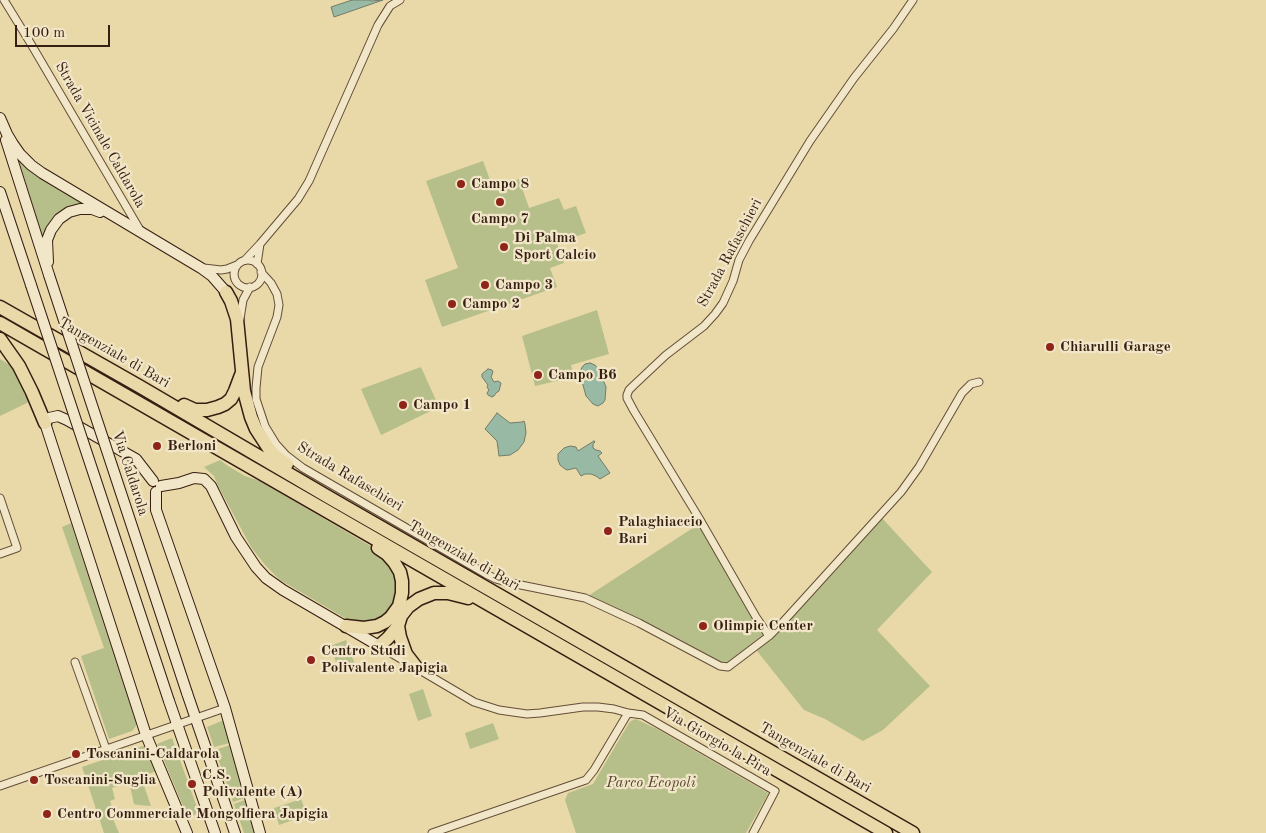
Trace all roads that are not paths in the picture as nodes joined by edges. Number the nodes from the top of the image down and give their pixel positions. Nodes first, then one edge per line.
1 (4, 0) edge
2 (400, 0) edge
3 (913, 0) edge
4 (0, 120) edge
5 (0, 193) edge
6 (120, 220) junction
7 (142, 233) junction
8 (260, 244) junction
9 (245, 260) junction
10 (238, 264) junction
11 (257, 264) junction
12 (201, 268) junction
13 (261, 272) junction
14 (49, 275) junction
15 (234, 278) junction
16 (250, 286) junction
17 (226, 292) junction
18 (277, 294) junction
19 (0, 307) edge
20 (0, 323) edge
21 (239, 332) junction
22 (0, 339) edge
23 (242, 368) junction
24 (979, 382) dead end
25 (139, 386) junction
26 (67, 420) junction
27 (45, 423) junction
28 (49, 437) junction
29 (157, 486) junction
30 (0, 498) edge
31 (330, 498) junction
32 (323, 509) junction
33 (0, 554) edge
34 (487, 603) junction
35 (391, 624) junction
36 (346, 626) junction
37 (768, 636) junction
38 (379, 646) junction
39 (75, 662) dead end
40 (416, 667) junction
41 (225, 708) junction
42 (628, 713) junction
43 (196, 718) junction
44 (176, 724) junction
45 (146, 735) junction
46 (106, 749) junction
47 (0, 786) edge
48 (187, 833) edge
49 (215, 833) edge
50 (235, 833) edge
51 (260, 833) edge
52 (432, 833) edge
53 (753, 833) edge
54 (886, 833) edge
55 (913, 833) edge

1 - 7 street, Strada Vicinale Caldarola
2 - 8 street
3 - 37 street, Strada Rafaschieri
4 - 6 street
4 - 14 street, Via Caldarola
5 - 44 street, bridge
6 - 7 street
6 - 14 street
7 - 12 street
8 - 9 street
8 - 11 street
9 - 10 street
9 - 11 street
10 - 12 street
10 - 15 street
11 - 13 street
12 - 17 street
13 - 16 street
13 - 18 street
14 - 43 street, Via Caldarola, bridge
15 - 16 street
15 - 17 street
16 - 17 street
16 - 18 street
16 - 21 street
17 - 21 highway
18 - 37 street, Strada Rafaschieri
19 - 25 highway, Tangenziale di Bari
20 - 32 highway, Tangenziale di Bari
21 - 23 highway
22 - 27 highway
23 - 25 highway
23 - 31 highway
24 - 37 street, Strada Rafaschieri
25 - 31 highway, Tangenziale di Bari
26 - 27 street
26 - 28 street
26 - 29 street
27 - 28 street
28 - 45 street
29 - 36 street
29 - 41 street, Via Caldarola
30 - 33 street
31 - 55 highway, Tangenziale di Bari
32 - 34 highway, Tangenziale di Bari
32 - 35 highway
34 - 35 highway
34 - 54 highway, Tangenziale di Bari
35 - 36 highway
35 - 38 highway
35 - 40 highway
36 - 38 street
38 - 40 street
39 - 46 street
40 - 42 street
41 - 43 street
41 - 51 street, Via Caldarola
42 - 52 street
42 - 53 street, Via Giorgio la Pira
43 - 44 street
43 - 50 street, Via Caldarola
44 - 45 street
44 - 49 street
45 - 46 street
45 - 48 street
46 - 47 street

